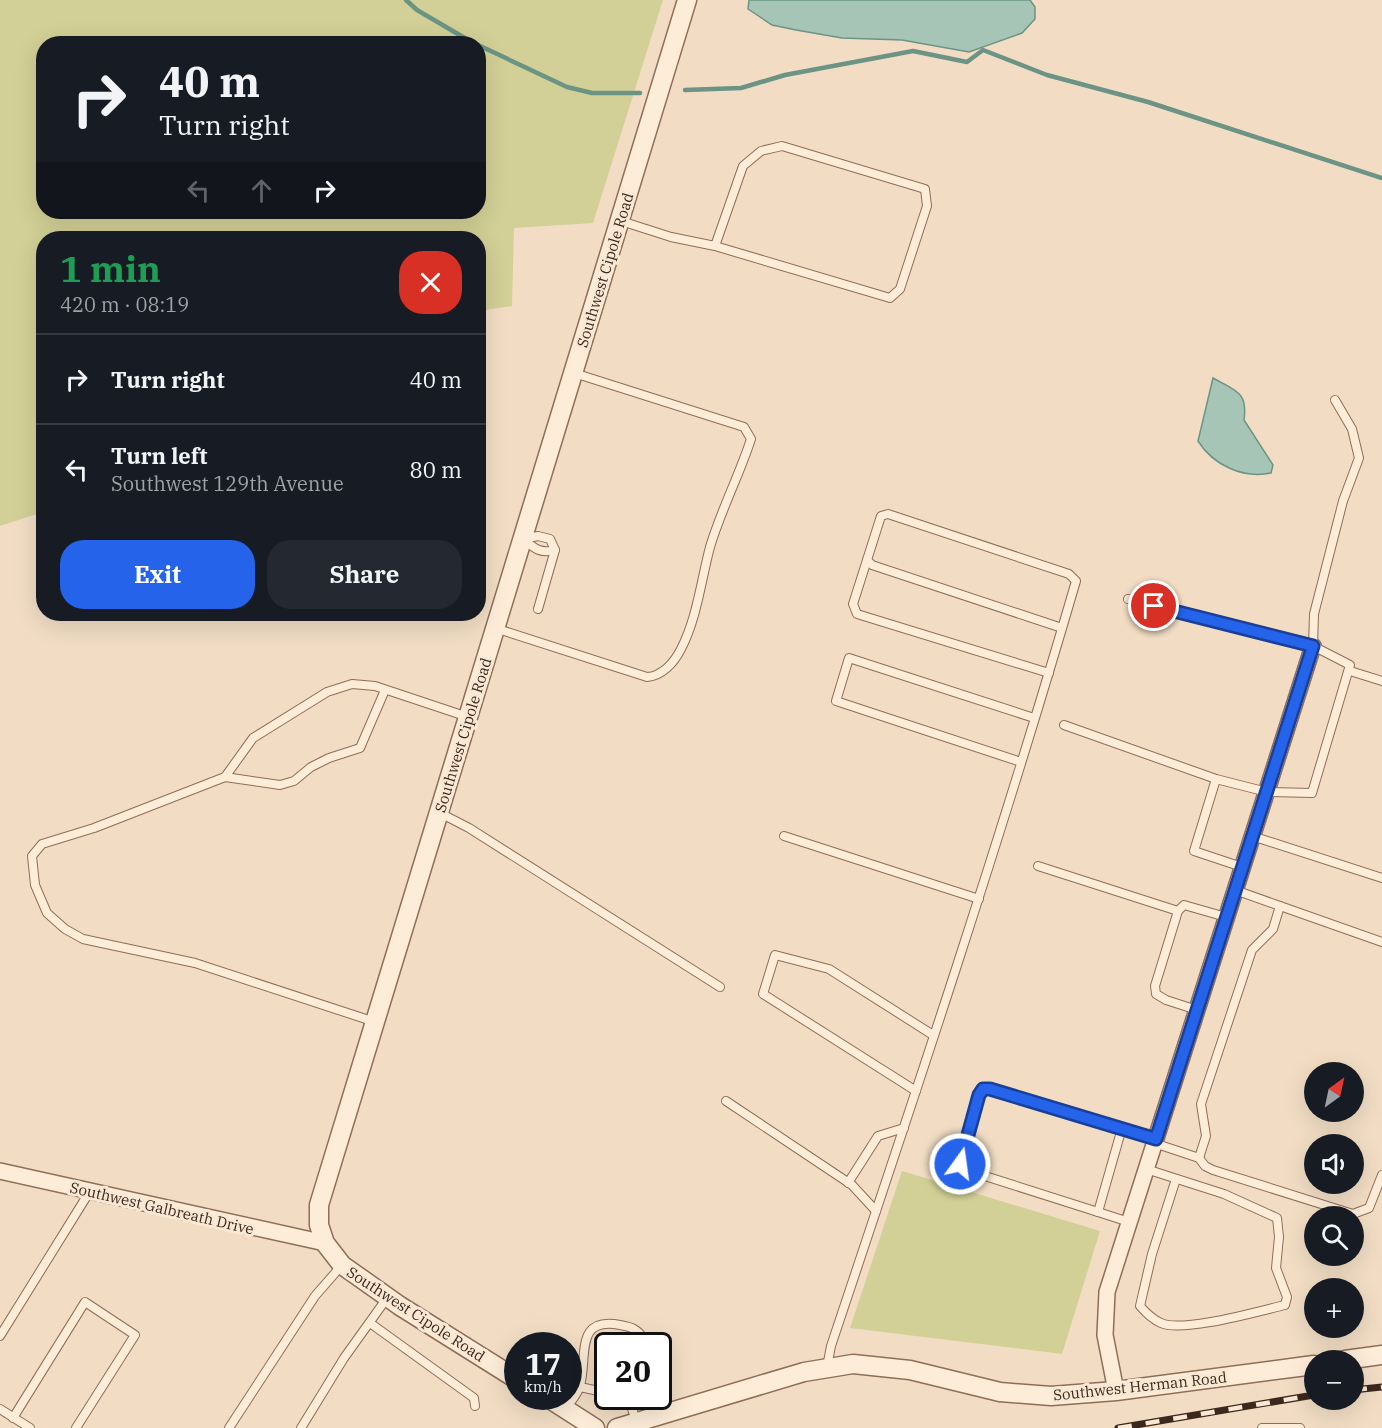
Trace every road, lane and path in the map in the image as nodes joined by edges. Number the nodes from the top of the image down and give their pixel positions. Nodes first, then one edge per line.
1 (687, 0) edge
2 (619, 221) junction
3 (715, 246) junction
4 (574, 373) junction
5 (1335, 400) dead end
6 (523, 538) junction
7 (555, 550) junction
8 (867, 560) junction
9 (1128, 599) dead end
10 (538, 609) dead end
11 (495, 628) junction
12 (1062, 628) junction
13 (1313, 646) junction
14 (1350, 671) junction
15 (1049, 673) junction
16 (1382, 681) edge
17 (385, 690) junction
18 (468, 717) junction
19 (1034, 718) junction
20 (1064, 725) dead end
21 (1021, 762) junction
22 (225, 777) junction
23 (1216, 779) junction
24 (1267, 792) junction
25 (440, 813) junction
26 (784, 836) dead end
27 (1252, 836) junction
28 (1038, 866) dead end
29 (1242, 867) junction
30 (1382, 878) edge
31 (1235, 890) junction
32 (979, 899) junction
33 (1280, 906) junction
34 (1178, 911) junction
35 (1226, 917) junction
36 (1382, 942) edge
37 (720, 987) dead end
38 (1197, 1010) junction
39 (375, 1022) junction
40 (933, 1035) junction
41 (916, 1091) junction
42 (726, 1101) dead end
43 (904, 1128) junction
44 (1122, 1128) junction
45 (1155, 1141) junction
46 (1199, 1158) junction
47 (1146, 1169) junction
48 (0, 1171) edge
49 (1382, 1175) edge
50 (1176, 1179) junction
51 (848, 1183) junction
52 (90, 1191) junction
53 (876, 1211) junction
54 (1098, 1212) junction
55 (1129, 1222) junction
56 (325, 1243) junction
57 (342, 1265) junction
58 (387, 1298) junction
59 (370, 1323) junction
60 (638, 1332) edge
61 (0, 1336) edge
62 (1382, 1355) edge
63 (1364, 1357) edge
64 (1304, 1366) edge
65 (827, 1367) junction
66 (504, 1371) edge
67 (582, 1371) edge
68 (1116, 1391) junction
69 (476, 1406) dead end
70 (0, 1409) edge
71 (565, 1410) edge
72 (632, 1410) edge
73 (13, 1418) junction
74 (636, 1421) junction
75 (30, 1428) edge
76 (76, 1428) edge
77 (229, 1428) edge
78 (301, 1428) edge
79 (595, 1428) edge
80 (617, 1428) edge
81 (1262, 1428) edge
82 (1300, 1428) edge

1 - 2 street, Southwest Cipole Road
2 - 3 lane
2 - 4 street, Southwest Cipole Road
3 - 3 lane
4 - 6 street, Southwest Cipole Road
4 - 11 lane
5 - 13 lane
6 - 7 lane
6 - 7 lane
6 - 11 street, Southwest Cipole Road
7 - 10 lane
8 - 12 lane
8 - 12 lane
8 - 15 lane
9 - 13 lane
11 - 18 street, Southwest Cipole Road
12 - 15 lane
13 - 14 lane
13 - 24 street
14 - 16 lane
14 - 24 lane
15 - 19 lane
17 - 18 lane
17 - 22 lane
17 - 22 lane
18 - 25 street, Southwest Cipole Road
19 - 21 lane
19 - 21 lane
20 - 23 lane
21 - 32 lane
22 - 39 lane
23 - 24 lane
23 - 29 lane
24 - 27 street
25 - 37 lane
25 - 39 street, Southwest Cipole Road
26 - 32 lane
27 - 29 street
27 - 30 lane
28 - 34 lane
29 - 31 street
31 - 33 lane
31 - 35 street
32 - 40 lane
33 - 36 lane
33 - 46 lane
34 - 35 lane
34 - 38 lane
35 - 38 street
38 - 45 street
39 - 56 street, Southwest Cipole Road
40 - 41 lane
40 - 41 lane
41 - 43 lane
42 - 51 lane
43 - 51 lane
43 - 53 lane
44 - 45 lane
44 - 54 lane
44 - 54 lane
45 - 46 lane
45 - 47 street
46 - 49 lane
47 - 50 lane
47 - 55 street
48 - 52 street, Southwest Galbreath Drive
50 - 50 lane
51 - 53 lane
52 - 56 street, Southwest Galbreath Drive
52 - 61 lane
53 - 65 lane
54 - 55 lane
55 - 68 street
56 - 57 street, Southwest Cipole Road
57 - 58 street, Southwest Cipole Road
57 - 77 lane
58 - 59 lane
58 - 66 street, Southwest Cipole Road
59 - 69 lane
59 - 78 lane
60 - 67 lane
62 - 63 street
64 - 68 street, Southwest Herman Road
65 - 68 street, Southwest Herman Road
65 - 74 street, Southwest Herman Road
70 - 73 lane
71 - 79 street
72 - 74 lane
73 - 75 lane
73 - 76 lane
74 - 80 street, Southwest Herman Road
81 - 82 lane

